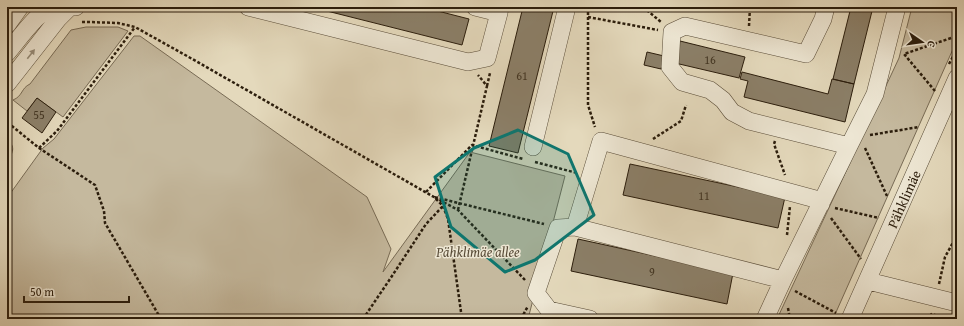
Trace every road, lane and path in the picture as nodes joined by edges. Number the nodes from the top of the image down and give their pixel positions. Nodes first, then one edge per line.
1 (11, 7) edge
2 (20, 7) edge
3 (31, 7) edge
4 (70, 7) edge
5 (248, 7) edge
6 (475, 7) edge
7 (567, 7) edge
8 (588, 7) edge
9 (643, 7) edge
10 (826, 7) edge
11 (897, 7) edge
12 (500, 10) edge
13 (7, 14) edge
14 (79, 15) edge
15 (588, 17) junction
16 (7, 25) edge
17 (135, 27) junction
18 (672, 32) junction
19 (957, 36) edge
20 (7, 38) edge
21 (7, 53) edge
22 (468, 62) junction
23 (957, 78) edge
24 (10, 91) edge
25 (936, 93) dead end
26 (686, 105) dead end
27 (923, 126) dead end
28 (777, 129) junction
29 (867, 136) dead end
30 (600, 141) junction
31 (472, 145) junction
32 (856, 145) junction
33 (39, 148) junction
34 (636, 150) junction
35 (529, 156) junction
36 (590, 176) junction
37 (426, 192) junction
38 (791, 193) junction
39 (434, 197) junction
40 (889, 200) dead end
41 (460, 203) junction
42 (821, 204) junction
43 (443, 206) junction
44 (458, 210) junction
45 (881, 219) dead end
46 (575, 227) junction
47 (558, 228) junction
48 (957, 232) edge
49 (786, 240) dead end
50 (862, 260) dead end
51 (783, 280) junction
52 (868, 281) junction
53 (536, 292) junction
54 (936, 298) junction
55 (787, 303) dead end
56 (957, 303) edge
57 (932, 314) dead end
58 (844, 317) edge
59 (161, 319) edge
60 (363, 319) edge
61 (462, 319) edge
62 (521, 319) edge
63 (590, 319) edge
64 (765, 319) edge
65 (790, 319) edge

1 - 13 street
2 - 16 street
3 - 20 street
4 - 14 street
4 - 21 street
24 -> 4 street
5 - 22 street
6 - 12 street
7 - 35 street
8 - 15 path
9 - 18 path
10 - 18 street
11 - 32 street
12 - 22 street
14 - 17 path
15 - 18 path
15 - 30 path
17 - 33 path
17 - 37 path
18 - 28 street
19 - 25 path
22 - 31 path
23 - 52 street, Pähklimäe
24 - 33 path
26 - 34 path
27 - 29 path
28 - 32 street
28 - 38 path
30 - 34 street
30 - 36 street
31 - 35 path
31 - 37 path
31 - 41 path
32 - 40 path
32 - 42 street
33 - 59 path
34 - 38 street
35 - 36 path
36 - 46 street
37 - 39 path
38 - 42 street
38 - 49 path
39 - 41 path
39 - 43 path
39 - 44 path
41 - 44 path
41 - 47 path
42 - 45 path
42 - 50 path
42 - 51 street
43 - 60 path
43 - 61 path
44 - 53 path
46 - 47 street
46 - 51 street
47 - 53 street
48 - 54 path
51 - 58 path
51 - 64 street
52 - 54 street
52 - 58 street, Pähklimäe
53 - 62 path
53 - 63 street
54 - 56 street
54 - 57 path
55 - 65 path

